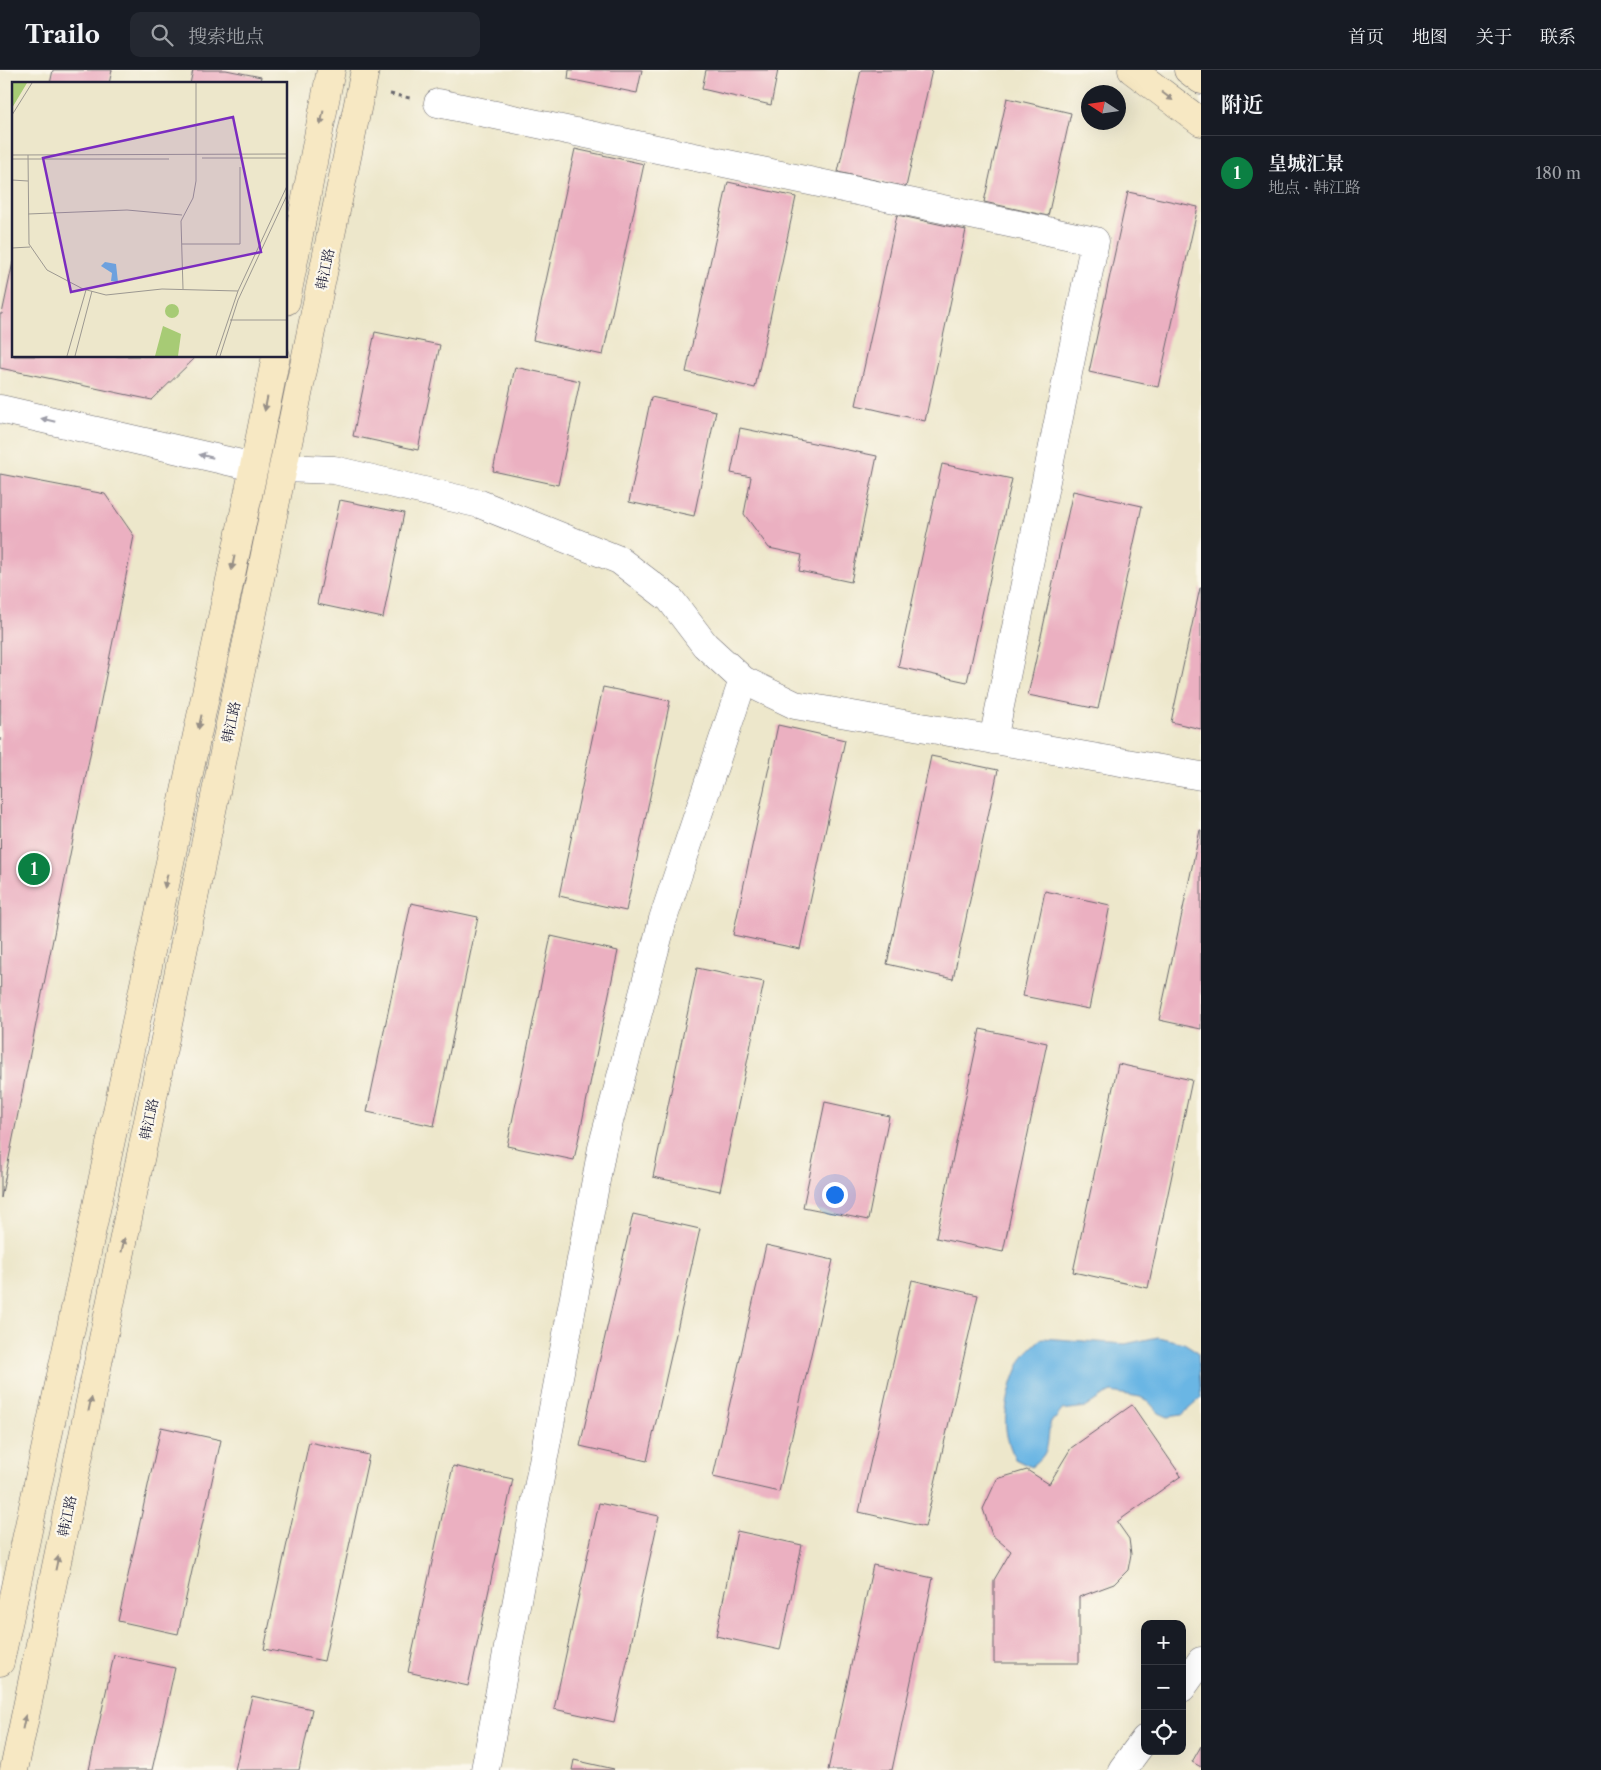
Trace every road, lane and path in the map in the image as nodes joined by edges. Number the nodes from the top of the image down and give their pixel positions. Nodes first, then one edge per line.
1 (331, 70) edge
2 (1132, 70) edge
3 (1188, 70) edge
4 (363, 80) edge
5 (1201, 80) edge
6 (438, 103) joint
7 (1201, 122) edge
8 (288, 291) edge
9 (276, 358) edge
10 (0, 409) edge
11 (254, 467) junction
12 (284, 468) junction
13 (743, 680) junction
14 (993, 740) junction
15 (1201, 776) edge
16 (1201, 1660) edge
17 (0, 1662) edge
18 (1186, 1682) edge
19 (1141, 1744) edge
20 (14, 1770) edge
21 (485, 1770) edge
22 (1122, 1770) edge

1 -> 8 street
2 -> 7 street
3 - 5 street
4 - 6 path
4 - 12 street, 韩江路
6 - 14 street
9 -> 11 street
11 -> 10 street
11 - 12 street
11 -> 17 street
12 - 13 street
20 -> 12 street, 韩江路
13 - 14 street
13 - 21 street
14 - 15 street
16 - 18 street
19 - 22 street

